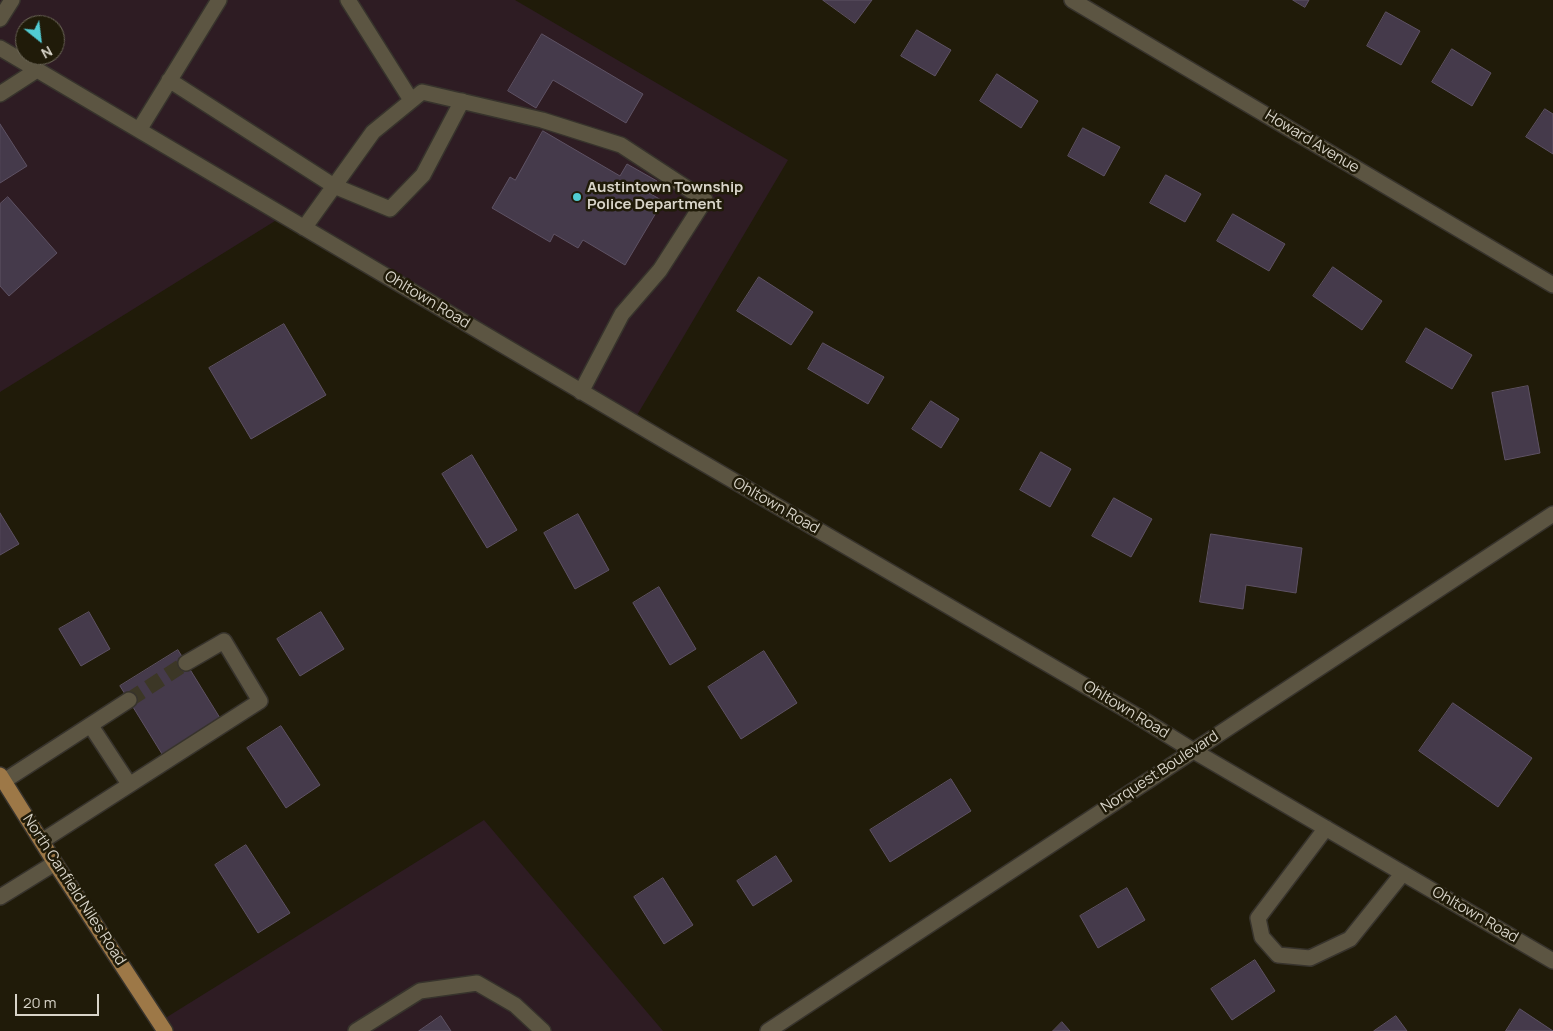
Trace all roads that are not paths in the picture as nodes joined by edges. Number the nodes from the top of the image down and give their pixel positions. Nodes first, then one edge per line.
1 (12, 0) edge
2 (218, 0) edge
3 (348, 0) edge
4 (1072, 0) edge
5 (0, 19) edge
6 (0, 48) edge
7 (37, 70) junction
8 (169, 80) junction
9 (0, 94) edge
10 (411, 100) junction
11 (462, 101) junction
12 (139, 130) junction
13 (334, 186) junction
14 (304, 228) junction
15 (1553, 285) edge
16 (581, 392) junction
17 (1553, 514) edge
18 (186, 663) tunnel mouth
19 (129, 700) tunnel mouth
20 (91, 726) junction
21 (1192, 750) junction
22 (2, 778) edge
23 (129, 784) junction
24 (1326, 828) junction
25 (42, 841) junction
26 (55, 863) junction
27 (1403, 873) junction
28 (0, 897) edge
29 (1553, 961) edge
30 (165, 1031) edge
31 (356, 1031) edge
32 (543, 1031) edge
33 (768, 1031) edge

1 - 5 street
2 - 8 street
3 - 10 street
4 - 15 street, Howard Avenue
6 - 7 street, Ohltown Road
7 - 9 street
7 - 12 street, Ohltown Road
8 - 12 street
8 - 13 street
10 - 11 street
10 - 13 street
11 - 13 street
11 - 16 street
12 - 14 street, Ohltown Road
13 - 14 street
14 - 16 street, Ohltown Road
16 - 21 street, Ohltown Road
17 - 21 street, Norquest Boulevard
18 - 23 street
19 - 20 street
20 - 22 street
20 - 23 street
21 - 24 street, Ohltown Road
21 - 33 street, Norquest Boulevard
22 - 25 main road, North Canfield Niles Road
23 - 25 street
24 - 27 street, Ohltown Road
24 - 27 street
25 - 26 main road, North Canfield Niles Road
26 - 28 street
26 - 30 main road, North Canfield Niles Road
27 - 29 street, Ohltown Road
31 - 32 street

